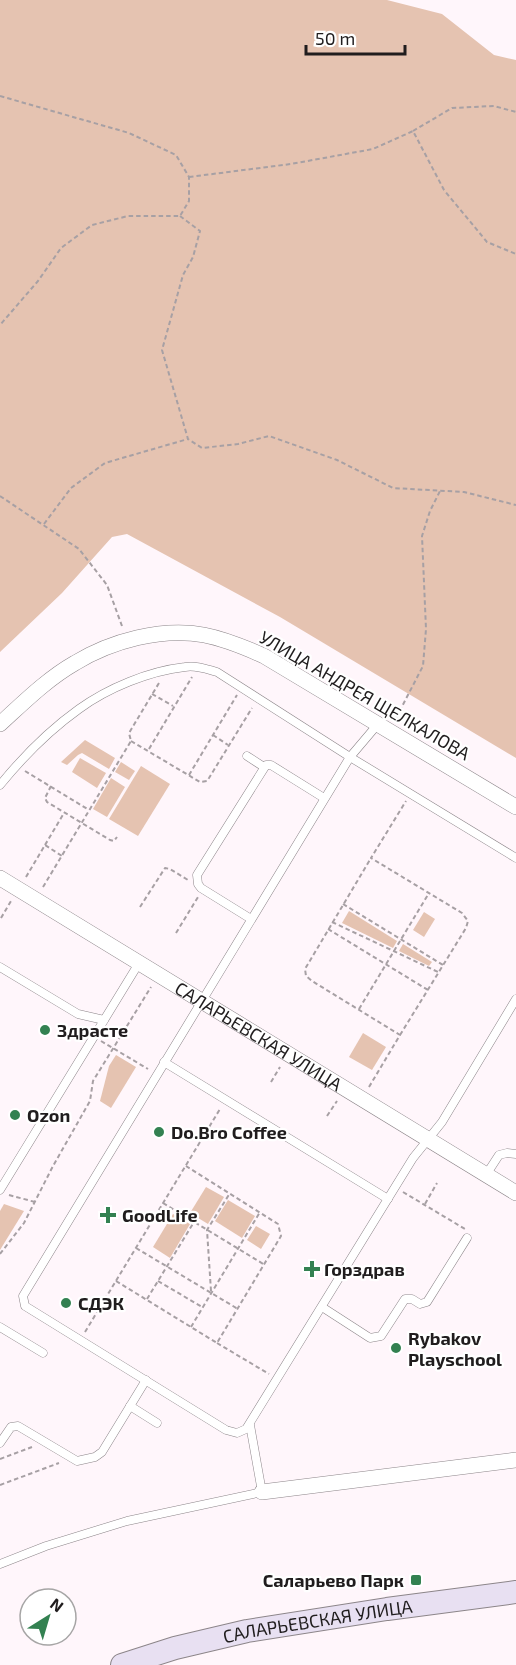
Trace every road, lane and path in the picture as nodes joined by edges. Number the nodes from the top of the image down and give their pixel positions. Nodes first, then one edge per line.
1 (0, 96) edge
2 (516, 112) edge
3 (413, 131) junction
4 (189, 177) junction
5 (180, 216) junction
6 (516, 254) edge
7 (0, 325) edge
8 (188, 439) junction
9 (440, 490) junction
10 (0, 496) edge
11 (516, 505) edge
12 (43, 525) junction
13 (127, 640) junction
14 (198, 667) junction
15 (166, 671) junction
16 (242, 688) junction
17 (153, 694) junction
18 (258, 698) junction
19 (174, 707) junction
20 (0, 724) edge
21 (383, 728) junction
22 (213, 735) junction
23 (131, 741) junction
24 (229, 745) junction
25 (148, 751) junction
26 (247, 756) dead end
27 (350, 757) junction
28 (17, 766) junction
29 (264, 767) junction
30 (188, 776) junction
31 (0, 785) edge
32 (51, 786) junction
33 (410, 794) junction
34 (324, 798) junction
35 (516, 807) edge
36 (89, 810) junction
37 (64, 813) junction
38 (81, 823) junction
39 (117, 837) dead end
40 (45, 845) junction
41 (62, 856) junction
42 (371, 858) junction
43 (516, 858) edge
44 (0, 878) edge
45 (22, 883) junction
46 (43, 887) dead end
47 (202, 888) junction
48 (429, 893) junction
49 (344, 904) junction
50 (140, 907) dead end
51 (1, 918) edge
52 (251, 919) junction
53 (332, 922) junction
54 (328, 929) junction
55 (176, 933) dead end
56 (402, 939) junction
57 (394, 952) junction
58 (139, 963) junction
59 (443, 964) junction
60 (386, 965) junction
61 (0, 967) edge
62 (438, 973) junction
63 (158, 975) junction
64 (428, 990) junction
65 (516, 999) edge
66 (201, 1001) junction
67 (359, 1010) junction
68 (104, 1020) junction
69 (400, 1035) junction
70 (94, 1036) junction
71 (114, 1048) junction
72 (288, 1054) junction
73 (164, 1062) junction
74 (157, 1074) junction
75 (374, 1079) dead end
76 (271, 1082) dead end
77 (344, 1088) junction
78 (226, 1100) junction
79 (327, 1116) dead end
80 (428, 1140) junction
81 (516, 1154) edge
82 (186, 1166) junction
83 (486, 1175) junction
84 (437, 1183) dead end
85 (395, 1187) junction
86 (0, 1192) edge
87 (230, 1193) junction
88 (516, 1193) edge
89 (388, 1198) junction
90 (35, 1202) junction
91 (163, 1203) junction
92 (424, 1205) junction
93 (260, 1212) junction
94 (194, 1222) junction
95 (207, 1230) junction
96 (467, 1234) joint
97 (136, 1248) junction
98 (238, 1248) junction
99 (0, 1254) edge
100 (265, 1265) junction
101 (167, 1266) junction
102 (116, 1281) junction
103 (158, 1281) junction
104 (211, 1293) junction
105 (146, 1300) junction
106 (322, 1307) junction
107 (202, 1308) junction
108 (238, 1309) junction
109 (90, 1323) dead end
110 (0, 1327) edge
111 (191, 1327) junction
112 (217, 1343) junction
113 (43, 1353) dead end
114 (262, 1370) dead end
115 (146, 1380) junction
116 (130, 1406) junction
117 (157, 1423) dead end
118 (250, 1425) junction
119 (46, 1442) junction
120 (0, 1443) edge
121 (73, 1458) junction
122 (0, 1459) edge
123 (516, 1460) edge
124 (0, 1485) edge
125 (262, 1492) junction
126 (0, 1564) edge
127 (516, 1592) edge
128 (122, 1665) edge

1 - 4 path
2 - 3 path
3 - 4 path
3 - 6 path
4 - 5 path
5 - 7 path
5 - 8 path
8 - 9 path
8 - 12 path
9 - 11 path
9 - 21 path
10 - 12 path
12 - 13 path
13 - 20 street, УЛИЦА АНДРЕЯ ЩЕЛКАЛОВА
13 - 21 street, УЛИЦА АНДРЕЯ ЩЕЛКАЛОВА
14 - 15 lane
14 - 16 lane
14 - 19 path
15 - 17 path
15 - 28 lane
16 - 18 lane
16 - 22 path
17 - 19 path
17 - 23 path
18 - 24 path
18 - 27 lane
19 - 25 path
21 - 27 lane
21 - 35 street, УЛИЦА АНДРЕЯ ЩЕЛКАЛОВА
22 - 24 path
22 - 30 path
23 - 25 path
23 - 36 path
24 - 30 path
25 - 30 path
26 - 29 lane
27 - 33 lane
27 - 34 lane
28 - 31 lane
28 - 32 path
29 - 34 lane
29 - 47 lane
32 - 36 path
32 - 37 path
33 - 42 path
33 - 43 lane
34 - 52 lane
36 - 38 path
37 - 38 path
37 - 40 path
38 - 39 path
38 - 41 path
40 - 41 path
40 - 45 path
41 - 46 path
42 - 48 path
42 - 49 path
44 - 45 street, САЛАРЬЕВСКАЯ УЛИЦА
45 - 51 path
45 - 58 street, САЛАРЬЕВСКАЯ УЛИЦА
47 - 50 path
47 - 52 lane
47 - 55 path
48 - 56 path
48 - 59 path
49 - 53 path
49 - 56 path
52 - 66 lane
53 - 54 path
53 - 57 path
54 - 60 path
54 - 67 path
56 - 57 path
56 - 59 path
57 - 60 path
57 - 62 path
58 - 63 street, САЛАРЬЕВСКАЯ УЛИЦА
58 - 68 lane
59 - 62 path
60 - 64 path
60 - 67 path
61 - 68 lane
62 - 64 path
63 - 66 street, САЛАРЬЕВСКАЯ УЛИЦА
63 - 71 path
64 - 69 path
65 - 80 lane
66 - 72 street, САЛАРЬЕВСКАЯ УЛИЦА
66 - 73 lane
67 - 69 path
68 - 70 lane
69 - 75 path
70 - 71 path
70 - 86 lane
71 - 74 path
71 - 90 path
72 - 76 path
72 - 77 street, САЛАРЬЕВСКАЯ УЛИЦА
73 - 74 lane
73 - 78 lane
74 - 115 lane
77 - 79 path
77 - 80 street, САЛАРЬЕВСКАЯ УЛИЦА
78 - 82 path
78 - 89 lane
80 - 83 street, САЛАРЬЕВСКАЯ УЛИЦА
80 - 85 lane
81 - 83 lane
82 - 87 path
82 - 91 path
83 - 88 street, САЛАРЬЕВСКАЯ УЛИЦА
84 - 92 path
85 - 89 lane
85 - 92 path
86 - 90 path
87 - 93 path
87 - 95 path
89 - 106 lane
90 - 99 path
91 - 94 path
91 - 97 path
92 - 96 path
93 - 98 path
93 - 100 path
94 - 95 path
94 - 101 path
95 - 98 path
95 - 104 path
96 - 106 lane
97 - 101 path
97 - 102 path
98 - 100 path
98 - 104 path
100 - 108 path
101 - 103 path
101 - 104 path
102 - 105 path
102 - 109 path
103 - 105 path
103 - 107 path
104 - 107 path
104 - 108 path
105 - 111 path
106 - 118 lane
107 - 111 path
108 - 112 path
110 - 113 lane
111 - 112 path
112 - 114 path
115 - 116 lane
115 - 118 lane
116 - 117 lane
116 - 121 lane
118 - 125 lane
119 - 120 lane
119 - 121 lane
119 - 122 path
121 - 124 path
123 - 125 street
125 - 126 lane
127 - 128 street, САЛАРЬЕВСКАЯ УЛИЦА

